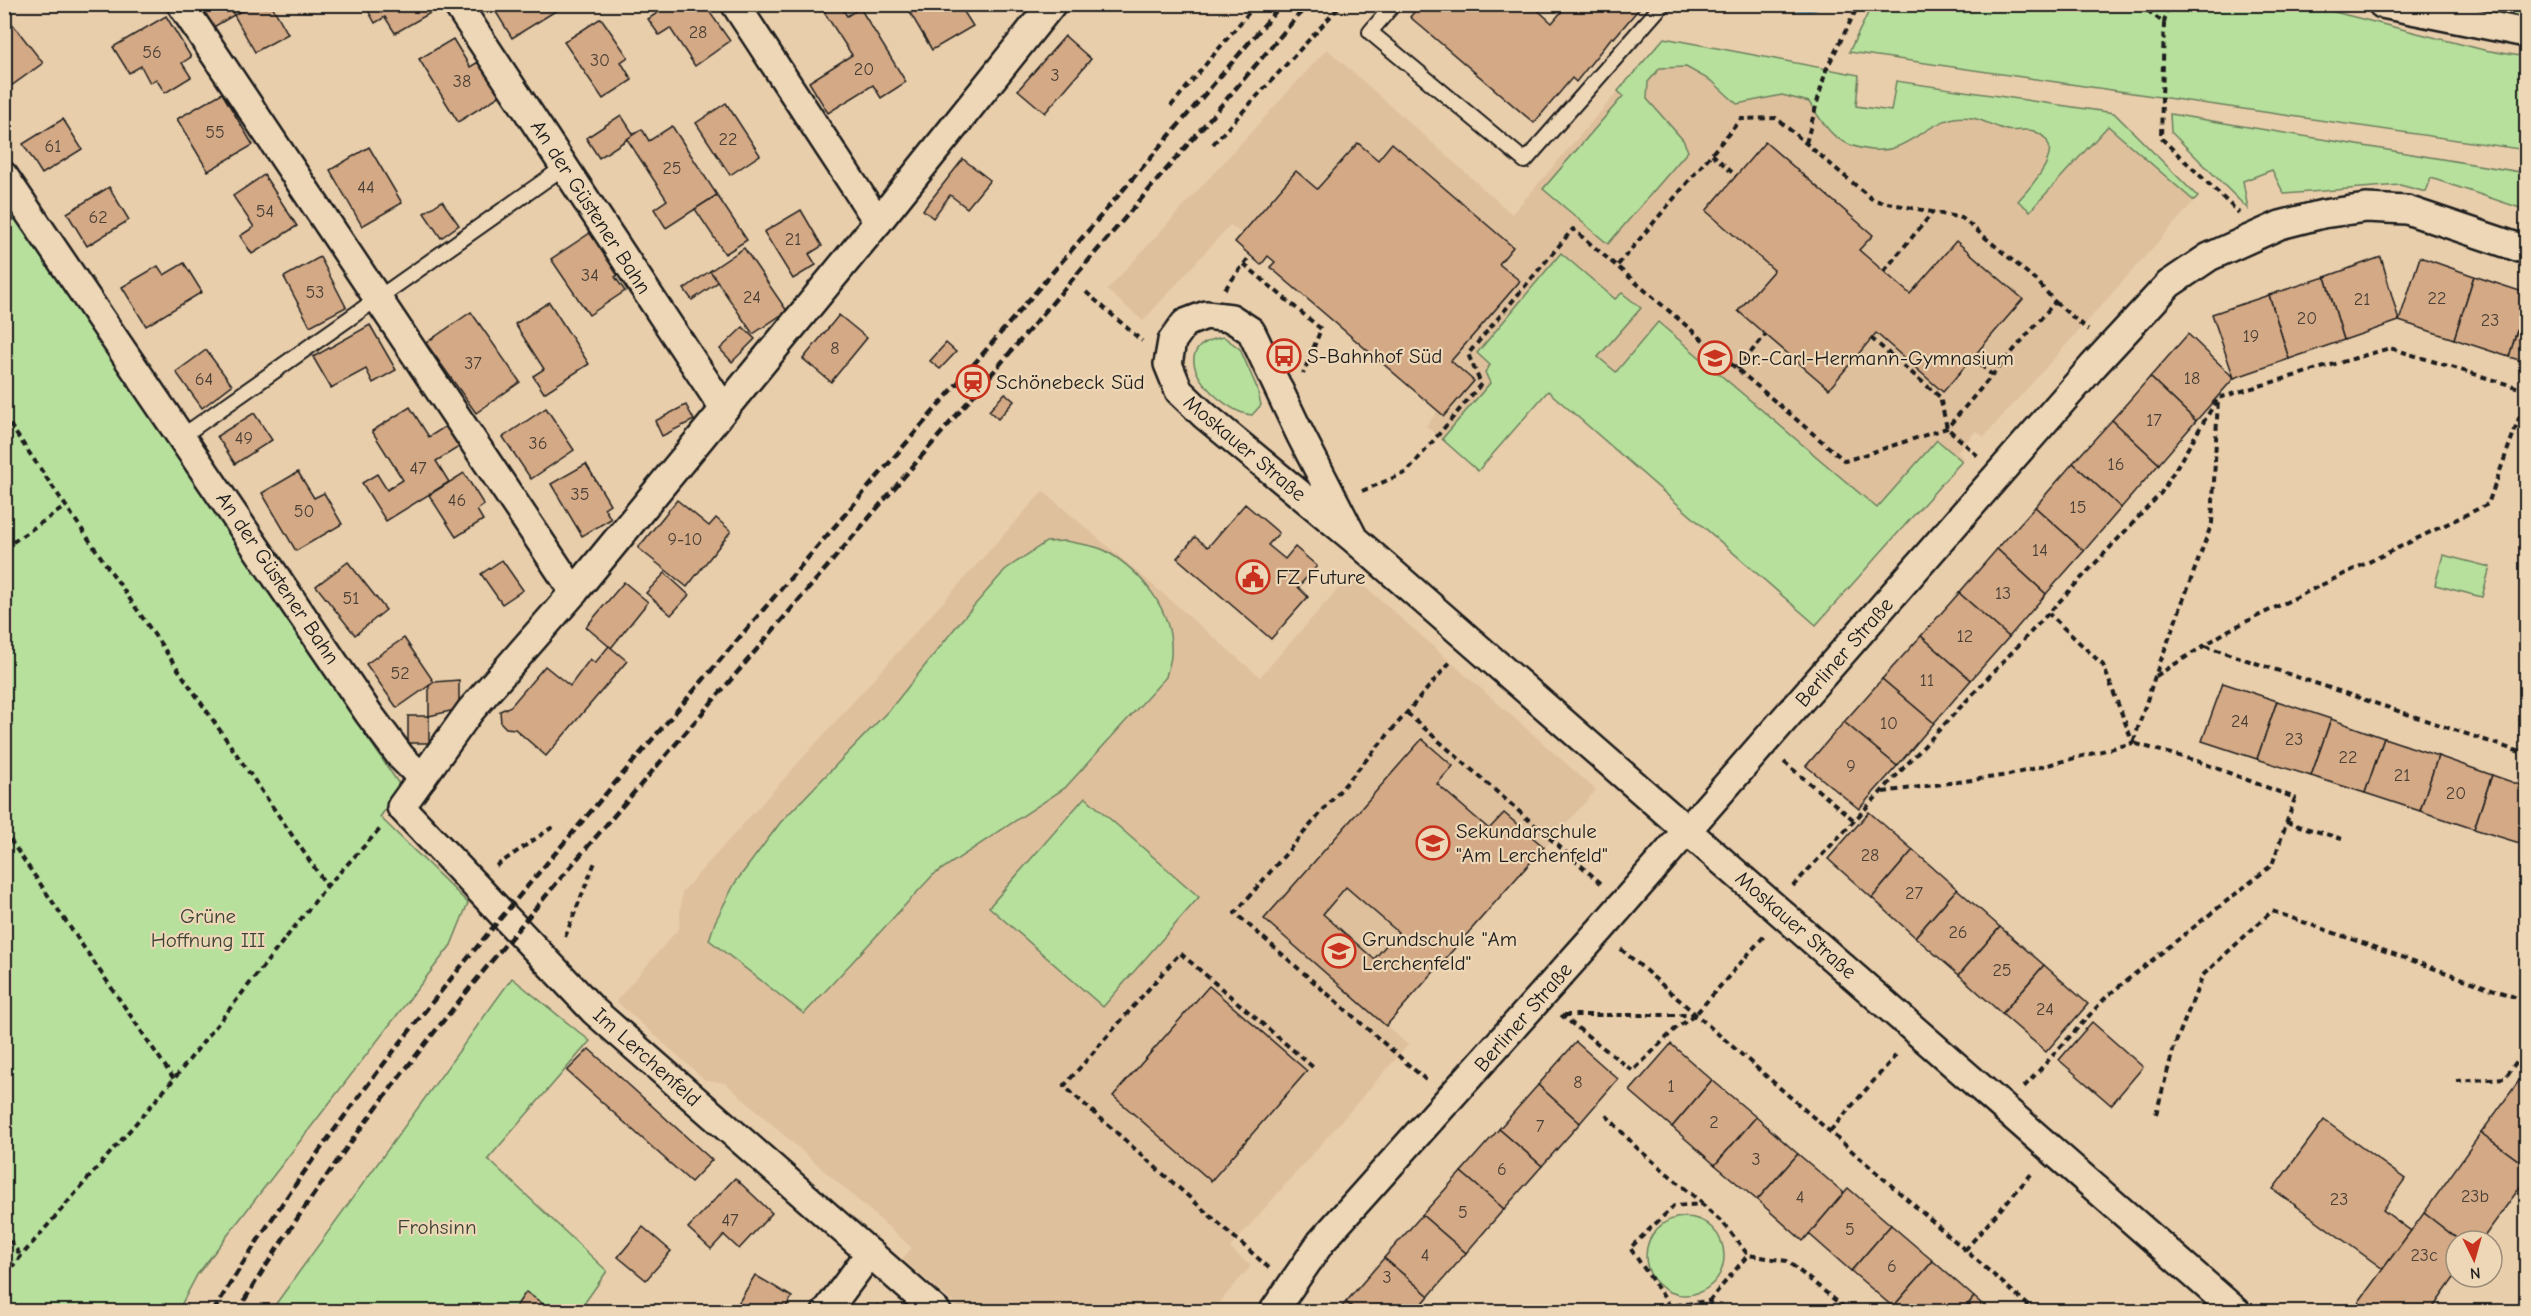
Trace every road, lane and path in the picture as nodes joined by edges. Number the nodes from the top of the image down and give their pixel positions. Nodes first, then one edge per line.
1 (181, 4) edge
2 (457, 4) edge
3 (735, 4) edge
4 (1052, 4) edge
5 (1256, 4) edge
6 (1342, 4) edge
7 (1394, 4) edge
8 (1663, 4) edge
9 (1859, 4) edge
10 (2139, 4) edge
11 (2168, 4) edge
12 (2382, 4) edge
13 (2164, 23) junction
14 (2526, 33) edge
15 (1171, 106) dead end
16 (1213, 144) dead end
17 (1806, 144) junction
18 (1712, 154) junction
19 (564, 167) junction
20 (4, 176) edge
21 (1736, 176) dead end
22 (1933, 212) junction
23 (878, 222) junction
24 (2259, 232) junction
25 (2526, 250) edge
26 (1250, 256) dead end
27 (1244, 264) junction
28 (1617, 266) junction
29 (1884, 272) dead end
30 (1086, 292) dead end
31 (378, 298) junction
32 (2055, 302) junction
33 (1221, 317) junction
34 (1766, 334) dead end
35 (1871, 338) dead end
36 (2109, 348) junction
37 (1973, 358) dead end
38 (1168, 364) junction
39 (1737, 369) junction
40 (1992, 375) junction
41 (2526, 390) edge
42 (2217, 398) junction
43 (2526, 399) edge
44 (724, 409) junction
45 (1289, 410) junction
46 (4, 416) edge
47 (1947, 428) junction
48 (181, 437) junction
49 (1998, 475) junction
50 (1334, 503) junction
51 (66, 506) junction
52 (1354, 539) junction
53 (4, 548) edge
54 (574, 592) junction
55 (2049, 614) junction
56 (1470, 640) junction
57 (2204, 645) junction
58 (2155, 676) junction
59 (1407, 713) junction
60 (2133, 743) junction
61 (1763, 745) junction
62 (2526, 754) edge
63 (422, 778) junction
64 (1882, 792) junction
65 (401, 807) junction
66 (1855, 821) junction
67 (2286, 822) junction
68 (554, 826) dead end
69 (1688, 830) junction
70 (4, 831) edge
71 (2342, 839) dead end
72 (595, 861) dead end
73 (474, 882) junction
74 (327, 886) junction
75 (1623, 903) junction
76 (1778, 910) junction
77 (1600, 930) junction
78 (553, 968) junction
79 (1541, 996) junction
80 (2526, 1001) edge
81 (1562, 1015) junction
82 (1695, 1015) junction
83 (1917, 1031) junction
84 (2526, 1048) edge
85 (1315, 1069) dead end
86 (174, 1079) junction
87 (2456, 1081) dead end
88 (2019, 1092) dead end
89 (1449, 1100) junction
90 (2156, 1114) dead end
91 (1606, 1115) dead end
92 (1830, 1131) junction
93 (2052, 1150) junction
94 (1702, 1204) junction
95 (4, 1232) edge
96 (1965, 1250) junction
97 (870, 1253) junction
98 (1748, 1255) junction
99 (21, 1256) junction
100 (4, 1276) edge
101 (1290, 1287) junction
102 (1709, 1301) junction
103 (1670, 1306) junction
104 (826, 1311) edge
105 (937, 1311) edge
106 (1273, 1311) edge
107 (1656, 1311) edge
108 (1690, 1311) edge
109 (1716, 1311) edge
110 (1850, 1311) edge
111 (2036, 1311) edge
112 (2237, 1311) edge

1 - 31 street
2 - 19 street, An der Güstener Bahn
3 - 23 street
4 - 23 street
5 - 15 path
6 - 16 path
7 - 8 lane
9 - 17 path
10 - 13 path
11 - 13 path
12 - 14 street
13 - 24 path
17 - 18 path
17 - 22 path
18 - 21 path
18 - 28 path
19 - 31 lane
19 - 44 street, An der Güstener Bahn
20 - 48 street, An der Güstener Bahn
22 - 29 path
22 - 32 path
23 - 44 street
24 - 25 street, Berliner Straße
24 - 36 street, Berliner Straße
26 - 27 path
27 - 33 path
27 - 45 path
28 - 39 path
28 - 50 path
30 - 38 path
31 - 48 lane
31 - 54 street
32 - 36 path
32 - 40 path
33 - 38 street
33 - 45 street, Moskauer Straße
34 - 39 path
35 - 47 path
36 - 49 street, Berliner Straße
37 - 40 path
38 - 52 street, Moskauer Straße
39 - 47 path
40 - 47 path
41 - 42 path
42 - 55 path
42 - 58 path
43 - 57 path
44 - 54 street
45 - 50 street, Moskauer Straße
46 - 51 path
47 - 49 path
48 - 63 street, An der Güstener Bahn
49 - 61 street, Berliner Straße
50 - 52 street, Moskauer Straße
51 - 53 path
51 - 74 path
52 - 56 street, Moskauer Straße
54 - 63 street
55 - 60 path
55 - 64 path
56 - 59 path
56 - 69 street, Moskauer Straße
57 - 58 path
57 - 62 path
58 - 60 path
59 - 75 path
59 - 89 path
60 - 64 path
60 - 67 path
61 - 66 path
61 - 69 street, Berliner Straße
63 - 65 street
64 - 66 path
65 - 73 street, Im Lerchenfeld
65 - 74 path
66 - 76 path
67 - 71 path
67 - 88 path
68 - 73 path
69 - 75 street, Berliner Straße
69 - 76 street, Moskauer Straße
70 - 86 path
72 - 78 path
73 - 78 street, Im Lerchenfeld
74 - 86 path
75 - 77 street, Berliner Straße
76 - 82 path
76 - 83 street, Moskauer Straße
77 - 79 street, Berliner Straße
77 - 82 path
78 - 97 street, Im Lerchenfeld
79 - 81 path
79 - 89 street, Berliner Straße
80 - 90 path
81 - 82 path
81 - 82 path
82 - 92 path
83 - 92 path
83 - 93 street, Moskauer Straße
84 - 87 path
85 - 101 path
86 - 99 path
89 - 101 street, Berliner Straße
91 - 94 path
92 - 96 path
93 - 96 path
93 - 112 street, Moskauer Straße
94 - 98 path
94 - 103 path
95 - 99 path
96 - 111 path
97 - 104 street
97 - 105 street, Im Lerchenfeld
98 - 102 path
98 - 110 path
99 - 100 path
101 - 106 street, Berliner Straße
102 - 103 path
102 - 108 path
102 - 109 path
103 - 107 path

